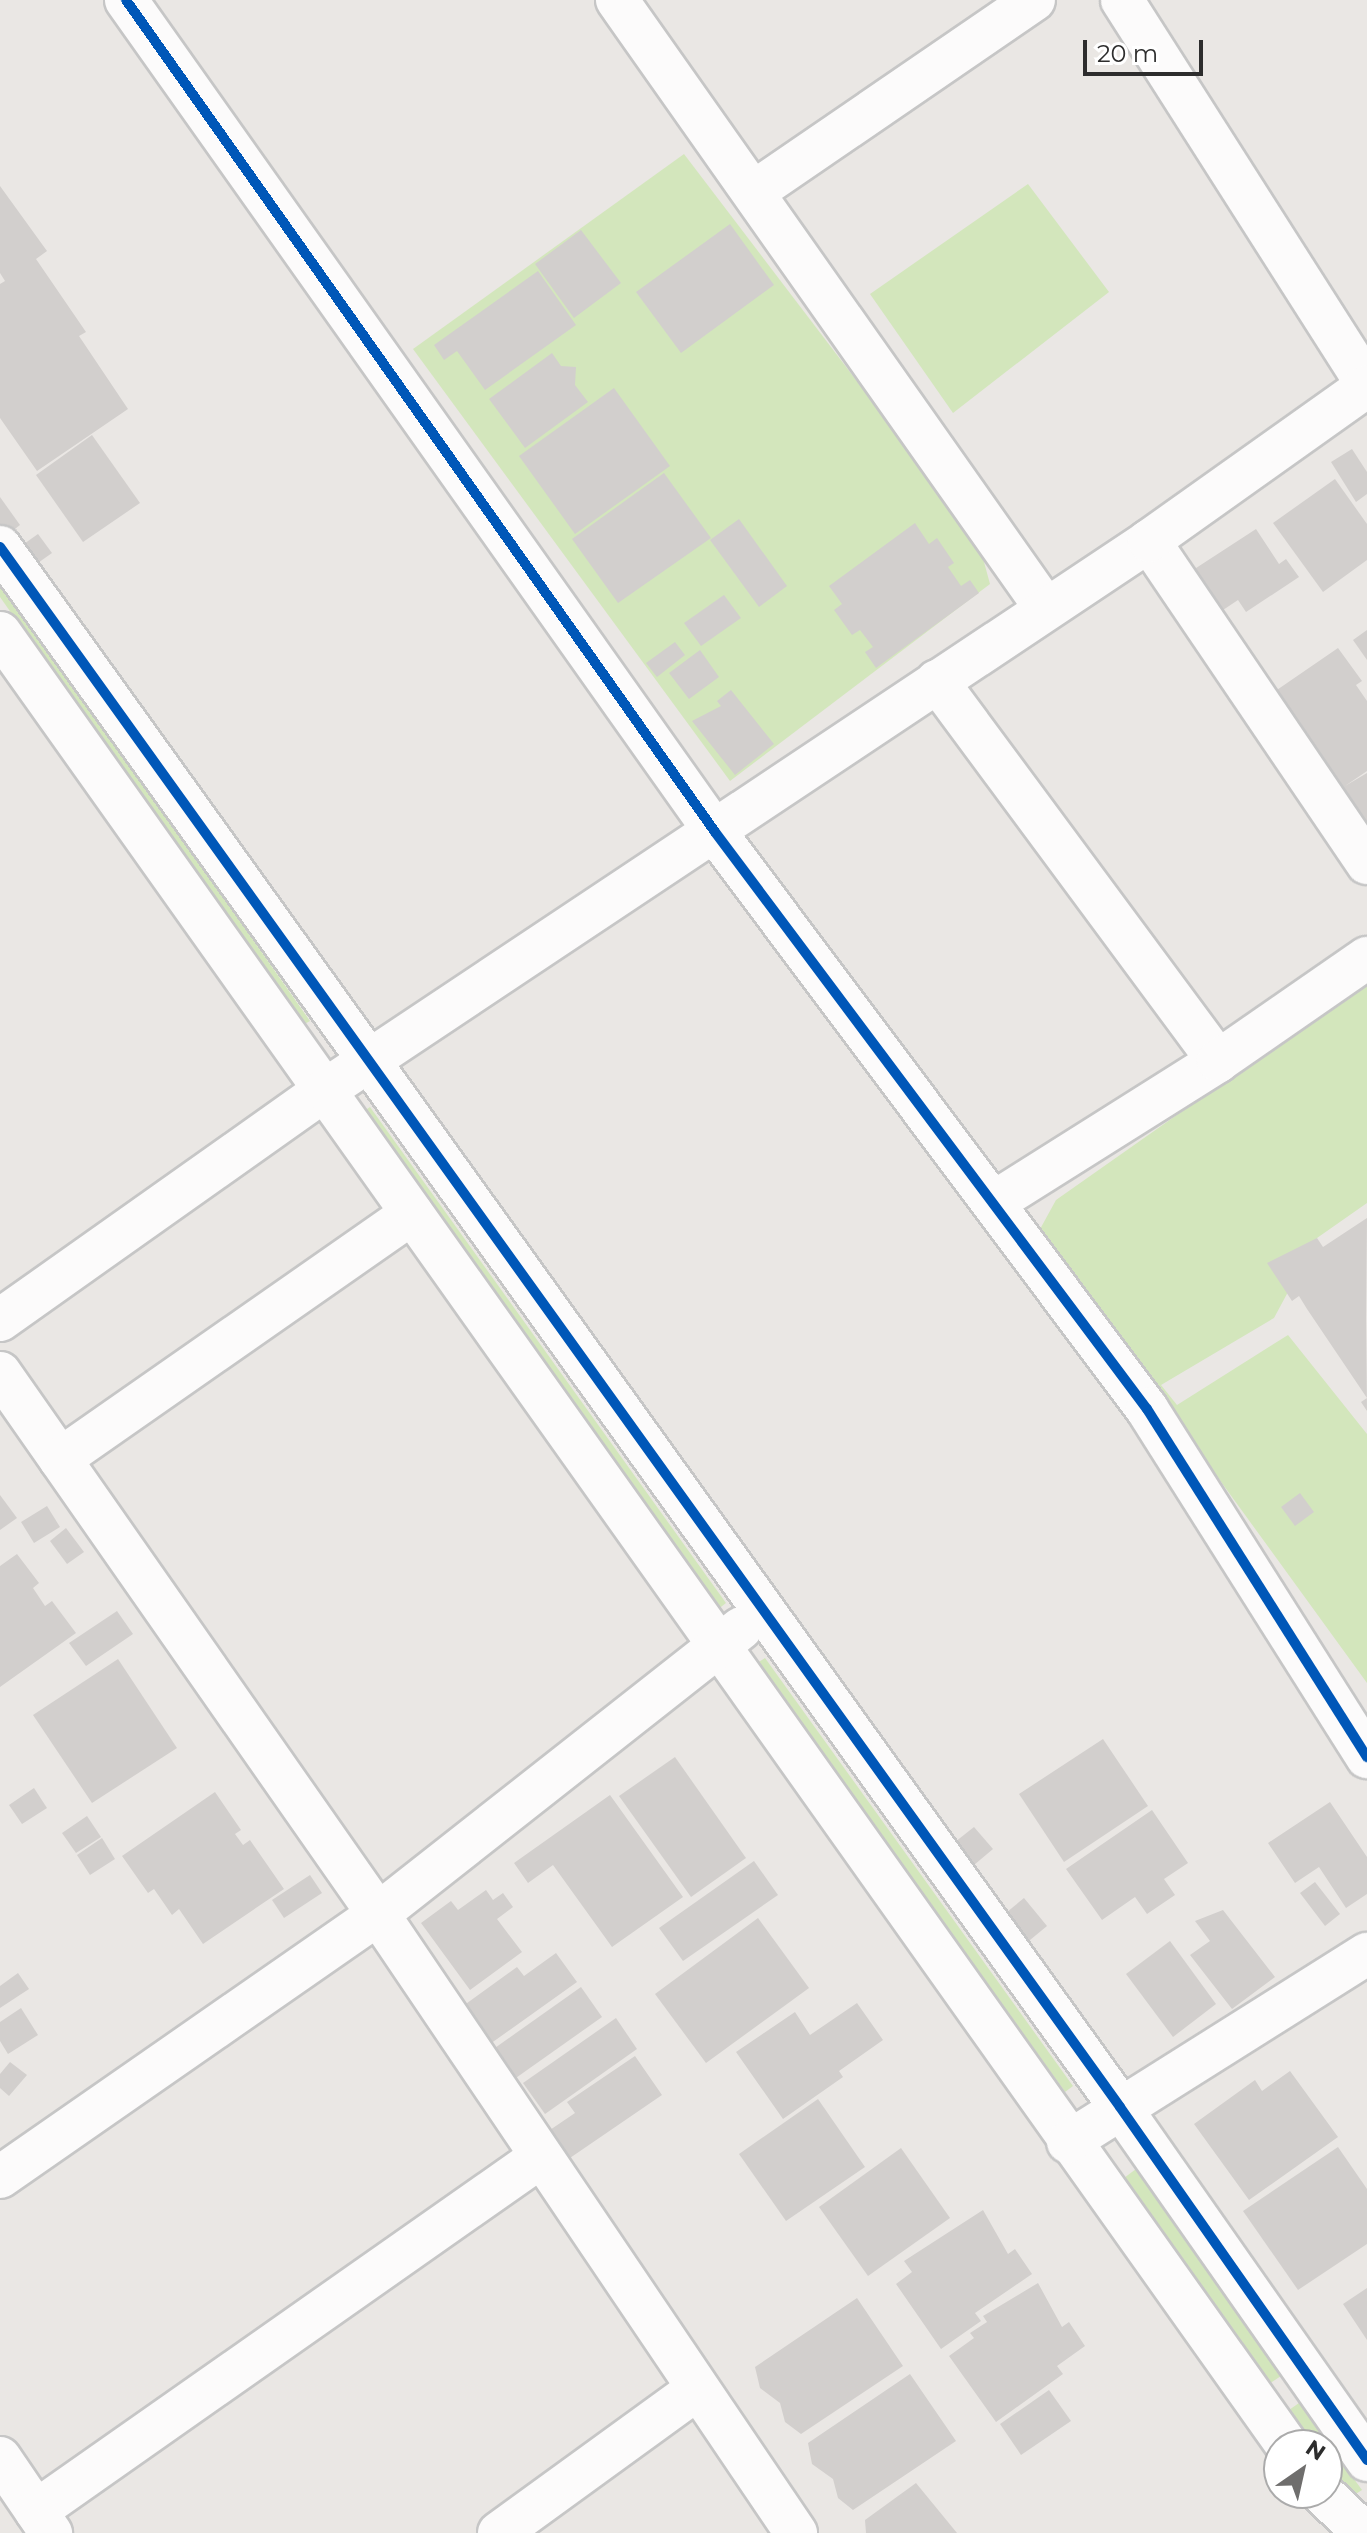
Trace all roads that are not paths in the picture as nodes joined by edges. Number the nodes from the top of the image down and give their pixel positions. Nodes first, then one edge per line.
1 (126, 0) edge
2 (617, 0) edge
3 (1034, 0) edge
4 (1122, 0) edge
5 (755, 191) junction
6 (1367, 385) edge
7 (1149, 541) junction
8 (0, 547) edge
9 (1044, 606) junction
10 (0, 633) edge
11 (937, 681) junction
12 (715, 832) junction
13 (1367, 863) edge
14 (1367, 958) edge
15 (1218, 1061) junction
16 (368, 1062) junction
17 (325, 1090) junction
18 (996, 1201) junction
19 (412, 1213) junction
20 (0, 1320) edge
21 (0, 1373) edge
22 (60, 1459) junction
23 (762, 1613) junction
24 (719, 1645) junction
25 (1367, 1757) edge
26 (378, 1914) junction
27 (1367, 1954) edge
28 (1120, 2107) junction
29 (1068, 2142) junction
30 (539, 2158) junction
31 (0, 2177) edge
32 (1305, 2377) junction
33 (696, 2390) junction
34 (1260, 2408) junction
35 (1275, 2429) edge
36 (0, 2458) edge
37 (1367, 2460) edge
38 (1339, 2509) edge
39 (43, 2522) edge
40 (499, 2533) edge
41 (796, 2533) edge
42 (1364, 2533) edge

1 - 12 street
2 - 5 street
3 - 5 street
4 - 6 street
5 - 9 street
6 - 7 street
7 - 9 street
7 - 13 street
8 - 16 street
9 - 11 street
10 - 17 street
11 - 12 street
11 - 15 street
12 - 16 street
12 - 18 street
14 - 15 street
15 - 18 street
16 - 17 street
16 - 23 street
17 - 19 street
17 - 20 street
18 - 25 street
19 - 22 street
19 - 24 street
21 - 22 street
22 - 26 street
23 - 24 street
23 - 28 street
24 - 26 street
24 - 29 street
26 - 30 street
26 - 31 street
27 - 28 street
28 - 29 street
28 - 32 street
29 - 34 street
30 - 33 street
30 - 39 street
32 - 34 street
32 - 37 street
33 - 40 street
33 - 41 street
34 - 35 street
36 - 39 street
38 - 42 street

